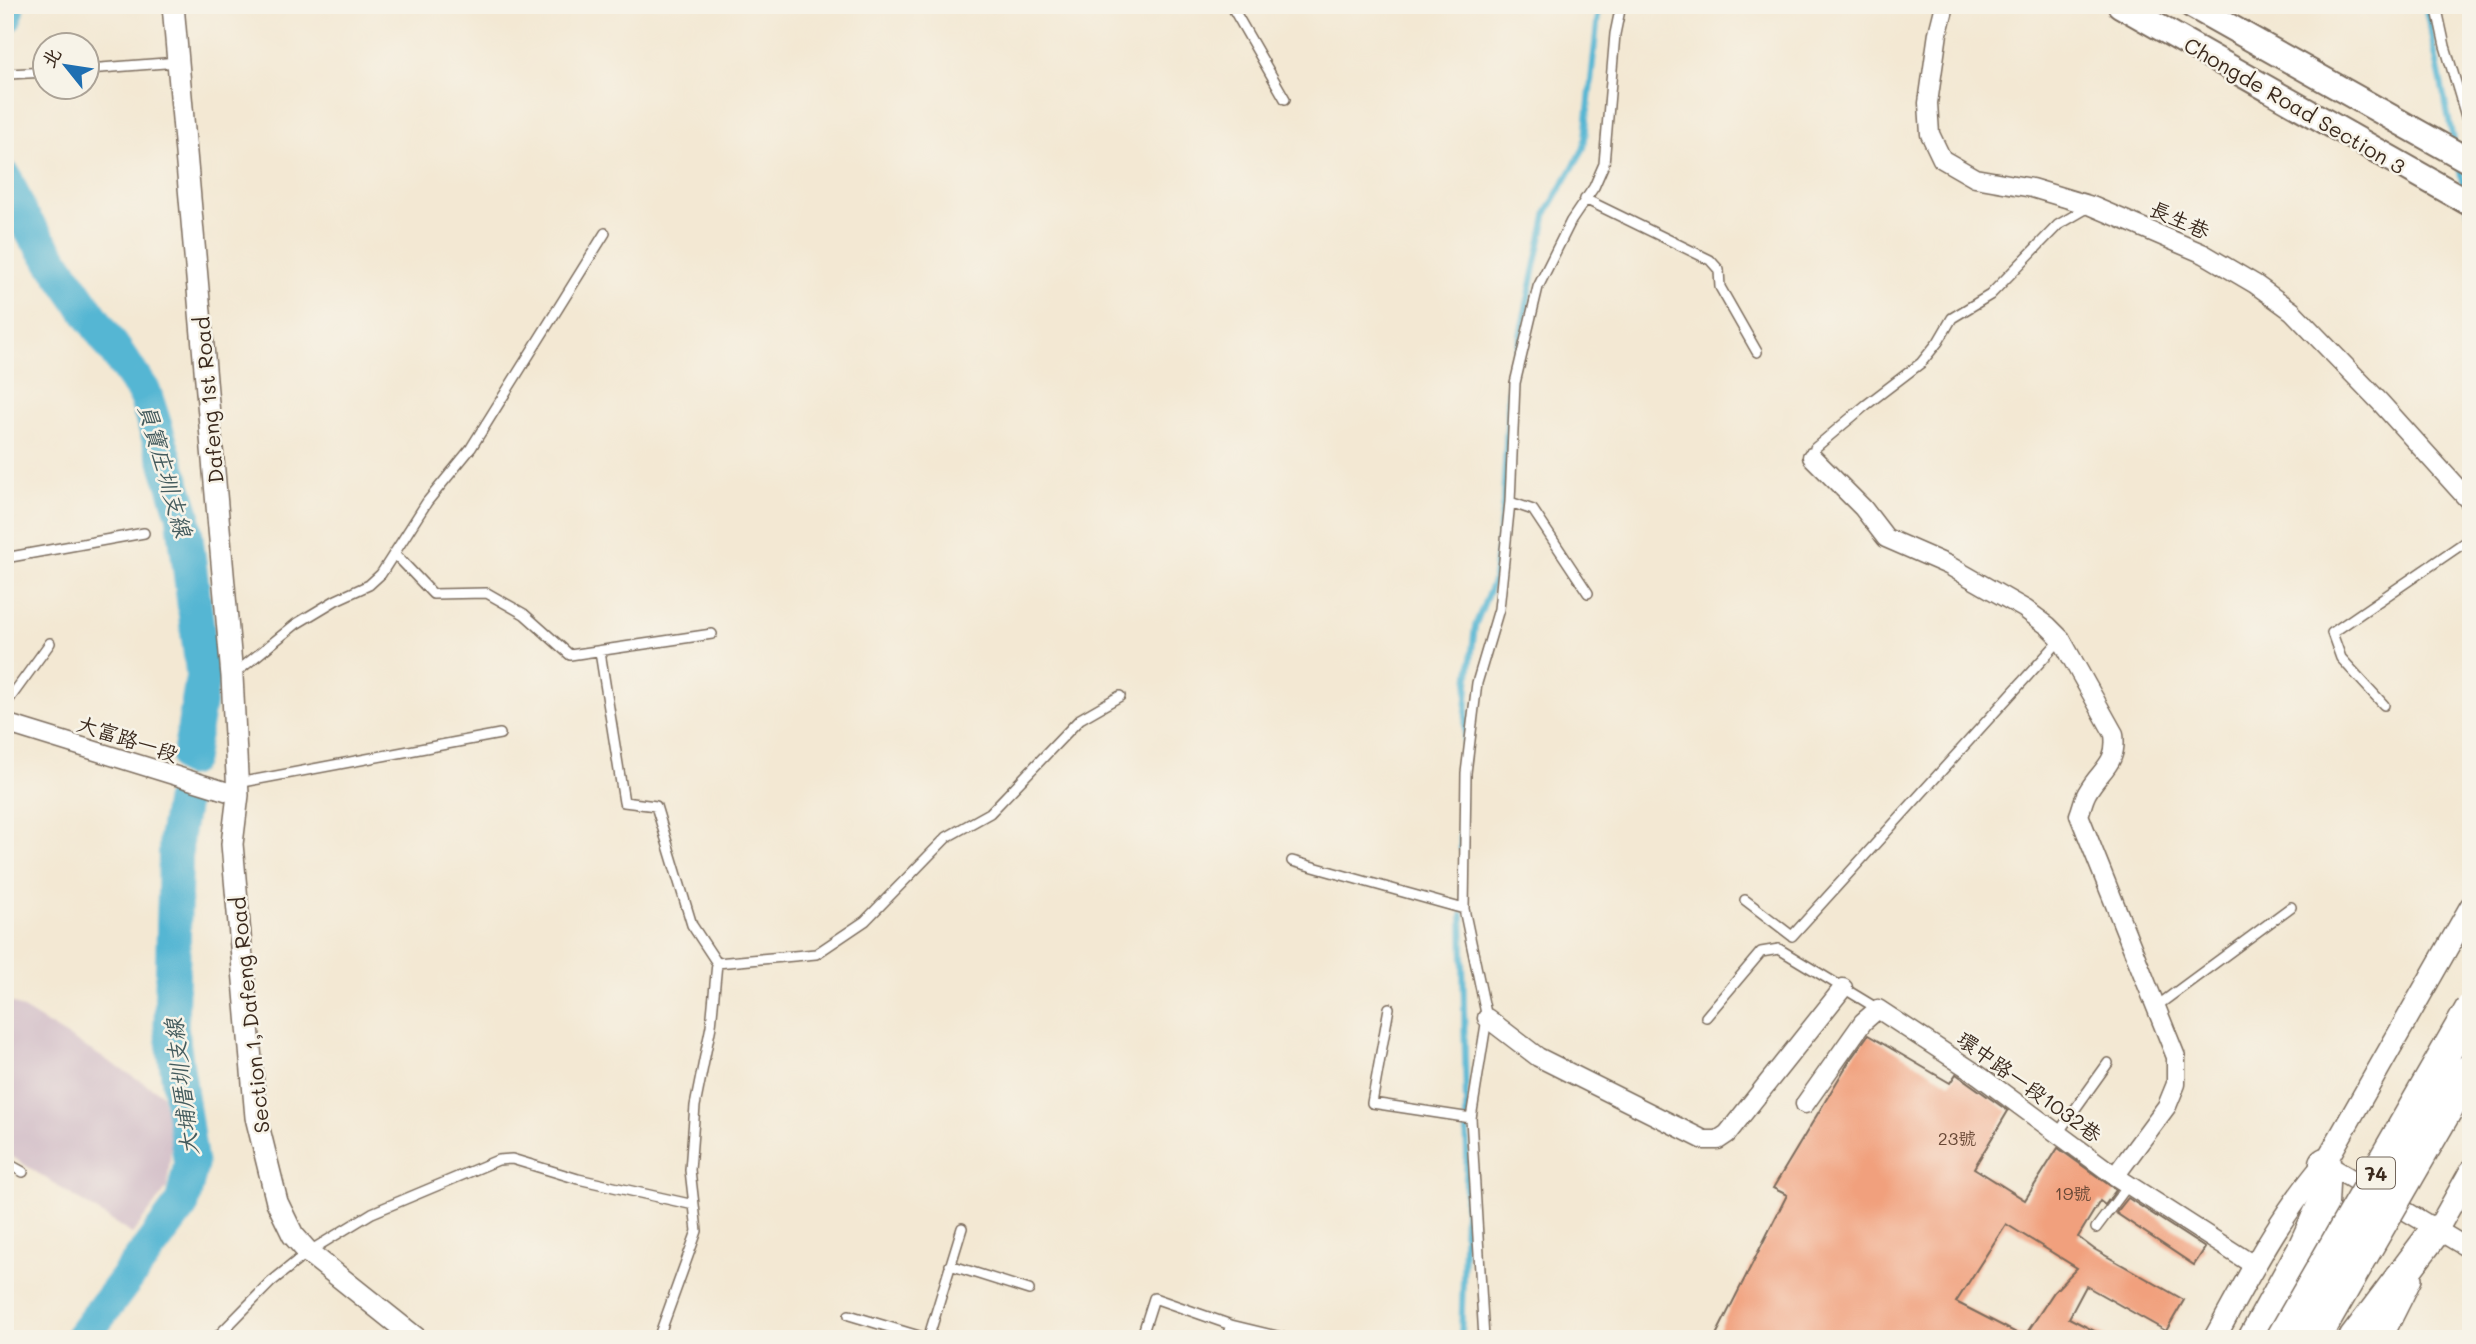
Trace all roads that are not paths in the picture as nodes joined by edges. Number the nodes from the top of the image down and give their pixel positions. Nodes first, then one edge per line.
1 (173, 5) edge
2 (1231, 5) edge
3 (1621, 5) edge
4 (1945, 5) edge
5 (2120, 5) edge
6 (2191, 5) edge
7 (2436, 5) edge
8 (178, 62) junction
9 (102, 68) edge
10 (32, 73) edge
11 (9, 74) dead end
12 (1286, 99) dead end
13 (2471, 133) edge
14 (2463, 157) edge
15 (1586, 199) junction
16 (2462, 200) edge
17 (2092, 206) junction
18 (605, 233) dead end
19 (1757, 352) dead end
20 (1814, 453) joint
21 (1510, 502) junction
22 (2471, 503) edge
23 (144, 533) dead end
24 (2471, 538) edge
25 (395, 554) junction
26 (5, 558) edge
27 (1588, 593) dead end
28 (712, 634) dead end
29 (2061, 639) junction
30 (50, 643) dead end
31 (600, 652) junction
32 (232, 676) junction
33 (1120, 696) dead end
34 (5, 705) edge
35 (2384, 705) dead end
36 (5, 723) edge
37 (500, 734) dead end
38 (238, 789) junction
39 (1292, 861) dead end
40 (1745, 900) dead end
41 (2471, 906) edge
42 (2291, 907) dead end
43 (1464, 909) junction
44 (717, 963) junction
45 (1843, 988) junction
46 (2157, 1006) junction
47 (1389, 1007) dead end
48 (2471, 1008) edge
49 (1878, 1009) junction
50 (1706, 1017) dead end
51 (1486, 1018) junction
52 (2108, 1063) dead end
53 (2471, 1068) edge
54 (1805, 1104) dead end
55 (1471, 1118) junction
56 (2058, 1133) junction
57 (5, 1162) edge
58 (2325, 1163) junction
59 (2471, 1170) edge
60 (23, 1172) dead end
61 (2122, 1180) junction
62 (694, 1205) junction
63 (962, 1228) dead end
64 (2096, 1228) dead end
65 (2437, 1230) junction
66 (2471, 1250) edge
67 (308, 1252) junction
68 (950, 1265) junction
69 (2255, 1266) junction
70 (1029, 1290) dead end
71 (849, 1315) dead end
72 (1231, 1325) junction
73 (2368, 1332) edge
74 (215, 1339) edge
75 (417, 1339) edge
76 (658, 1339) edge
77 (928, 1339) edge
78 (1141, 1339) edge
79 (1226, 1339) edge
80 (1289, 1339) edge
81 (1484, 1339) edge
82 (2214, 1339) edge
83 (2253, 1339) edge
84 (2281, 1339) edge
85 (2315, 1339) edge

1 - 8 street, Dafeng 1st Road
2 - 12 lane
3 - 15 lane
4 - 17 street, 長生巷
5 - 16 main road, Chongde Road Section 3
6 - 14 main road, Chongde Road Section 3
7 - 13 lane
8 - 9 lane
8 - 32 street, Dafeng 1st Road
10 - 11 lane
15 - 19 lane
15 - 21 lane
17 - 20 lane
17 - 22 street, 長生巷
18 - 25 lane
20 - 29 street
21 - 27 lane
21 - 43 lane
23 - 26 lane
24 - 35 lane
25 - 31 lane
25 - 32 lane
28 - 31 lane
29 - 40 lane
29 - 46 street
30 - 34 lane
31 - 44 lane
32 - 38 street, Dafeng 1st Road
33 - 44 lane
36 - 38 street, 大富路一段
37 - 38 lane
38 - 67 street, Section 1, Dafeng Road
39 - 43 lane
41 - 58 street
42 - 46 lane
43 - 51 lane
44 - 62 lane
45 - 49 lane
45 - 50 lane
45 - 51 street
46 - 61 street
47 - 55 lane
48 - 84 highway, 74, bridge
49 - 54 street
49 - 56 street, 環中路一段1032巷
51 - 55 lane
52 - 56 lane
53 - 85 highway, 74, bridge
55 - 81 lane
56 - 61 street, 環中路一段1032巷
57 - 60 lane
58 - 65 street
58 - 69 street
58 - 83 highway
59 - 65 street
61 - 64 lane
61 - 69 street, 環中路一段1032巷
62 - 67 lane
62 - 76 lane
63 - 68 lane
65 - 66 street
65 - 73 highway
67 - 74 lane
67 - 75 street, Section 1, Dafeng Road
68 - 70 lane
68 - 77 lane
69 - 82 street
71 - 77 lane
72 - 78 lane
72 - 79 lane
72 - 80 lane

